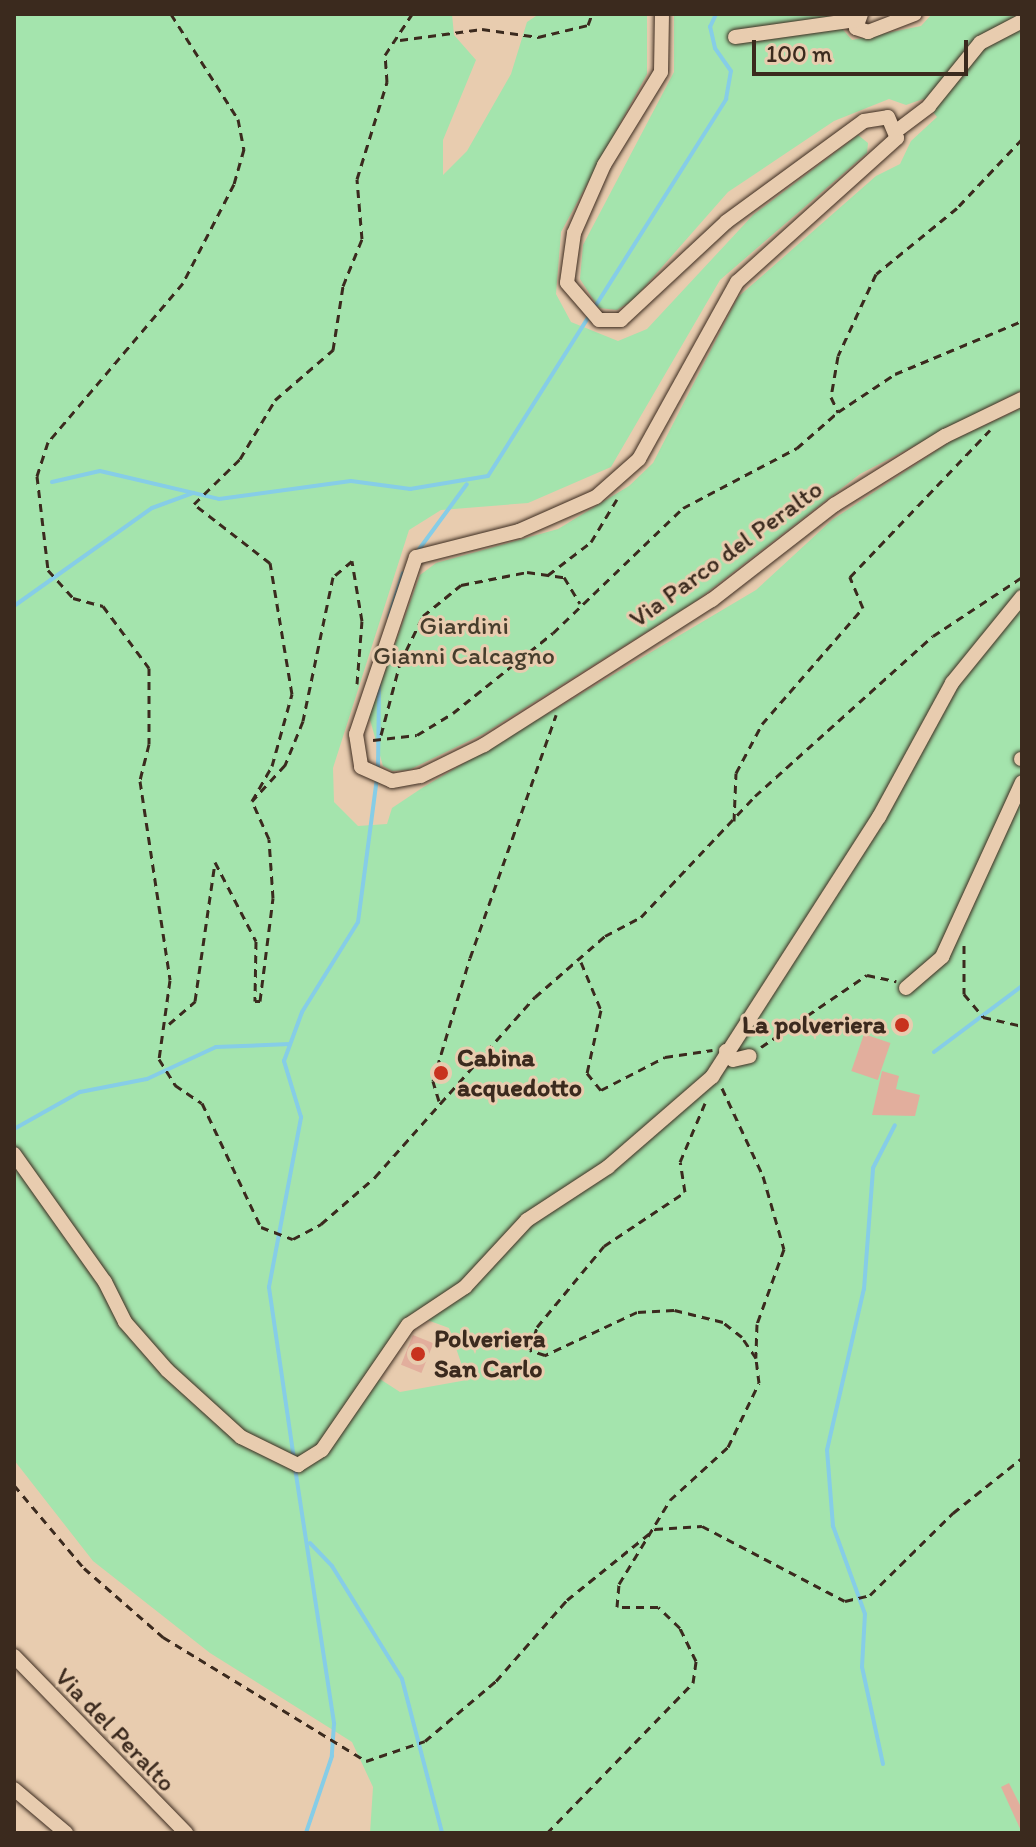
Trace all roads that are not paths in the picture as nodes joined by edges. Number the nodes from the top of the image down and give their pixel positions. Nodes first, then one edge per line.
1 (662, 14) edge
2 (915, 14) edge
3 (858, 17) edge
4 (1022, 21) edge
5 (735, 37) dead end
6 (899, 129) junction
7 (1022, 399) edge
8 (1022, 597) edge
9 (1022, 782) edge
10 (906, 988) road end
11 (726, 1051) junction
12 (750, 1056) road end
13 (14, 1154) edge
14 (14, 1656) edge
15 (14, 1789) edge
16 (66, 1833) edge
17 (186, 1833) edge

1 - 6 street
2 - 3 street
3 - 5 street
4 - 6 street
6 - 7 street, Via Parco del Peralto
8 - 11 street
9 - 10 street
11 - 12 street
11 - 13 street
14 - 17 street, Via del Peralto
15 - 16 street

